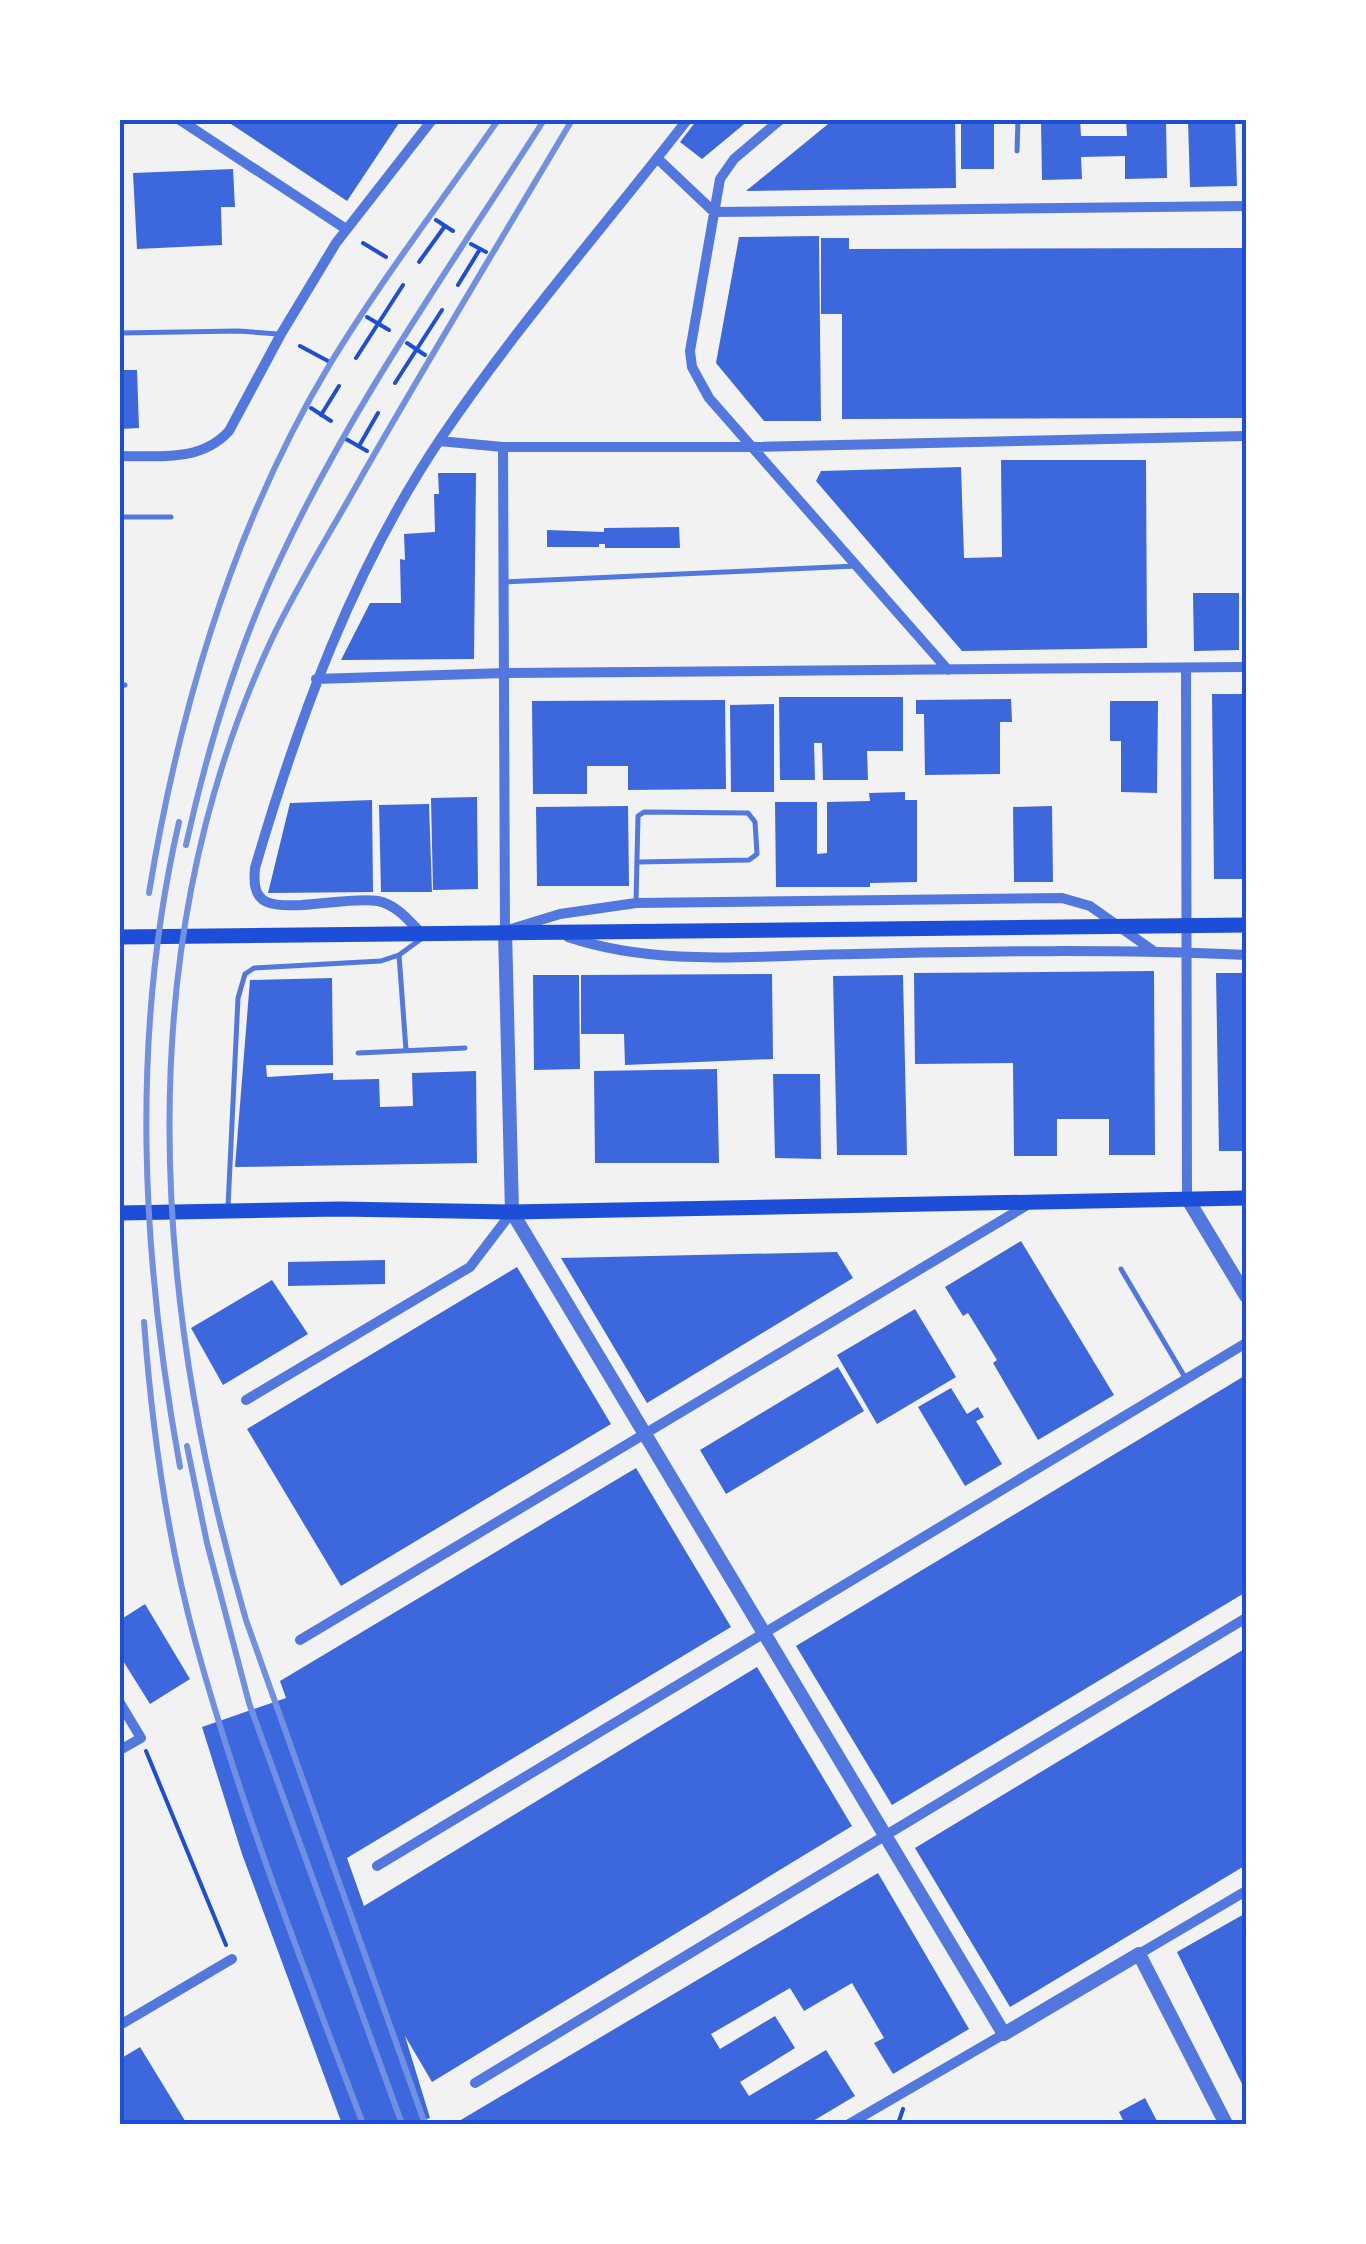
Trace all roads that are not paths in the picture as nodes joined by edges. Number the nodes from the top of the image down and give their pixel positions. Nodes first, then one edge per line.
1 (180, 120) edge
2 (432, 120) edge
3 (686, 120) edge
4 (780, 120) edge
5 (1018, 120) edge
6 (1018, 151) dead end
7 (657, 158) junction
8 (1246, 206) edge
9 (714, 212) junction
10 (346, 229) junction
11 (120, 333) edge
12 (281, 334) junction
13 (1246, 436) edge
14 (439, 441) junction
15 (503, 447) junction
16 (752, 447) junction
17 (120, 456) edge
18 (120, 517) edge
19 (171, 517) dead end
20 (856, 566) junction
21 (504, 582) junction
22 (1246, 667) edge
23 (1186, 668) junction
24 (948, 670) junction
25 (505, 674) junction
26 (316, 678) junction
27 (638, 862) junction
28 (636, 903) junction
29 (1246, 926) edge
30 (504, 931) junction
31 (552, 932) junction
32 (425, 936) junction
33 (120, 937) edge
34 (1155, 952) junction
35 (1186, 952) junction
36 (399, 955) junction
37 (1246, 955) edge
38 (466, 1048) dead end
39 (406, 1050) junction
40 (358, 1053) dead end
41 (1187, 1198) junction
42 (1246, 1198) edge
43 (1030, 1204) junction
44 (228, 1210) junction
45 (512, 1212) junction
46 (120, 1213) edge
47 (1121, 1269) dead end
48 (1246, 1296) edge
49 (1246, 1343) edge
50 (1186, 1379) junction
51 (246, 1400) dead end
52 (644, 1434) junction
53 (1246, 1618) edge
54 (762, 1632) junction
55 (300, 1640) dead end
56 (120, 1703) edge
57 (120, 1750) edge
58 (885, 1836) junction
59 (377, 1866) dead end
60 (1246, 1891) edge
61 (1138, 1954) junction
62 (232, 1959) road end
63 (120, 2024) edge
64 (1004, 2034) junction
65 (475, 2082) dead end
66 (849, 2124) edge
67 (1226, 2124) edge

1 - 10 street
2 - 10 street
3 - 7 street
4 - 9 street
5 - 6 lane
7 - 9 street
7 - 14 street
8 - 9 street
9 - 16 street
10 - 12 street
11 - 12 lane
12 - 17 street
13 - 16 street
14 - 15 street
14 - 26 street
15 - 16 street
15 - 21 street
16 - 20 street
18 - 19 lane
20 - 21 lane
20 - 24 street
21 - 25 street
22 - 23 street
23 - 24 street
23 - 35 street
24 - 25 street
25 - 26 street
25 - 30 street
26 - 32 street
27 - 27 lane
27 - 28 lane
28 - 30 street
28 - 34 street
29 - 31 main road
30 - 31 main road
30 - 32 main road
30 - 45 street
31 - 34 street
32 - 33 main road
32 - 36 lane
34 - 35 street
35 - 37 street
35 - 41 street
36 - 39 lane
36 - 44 lane
38 - 39 lane
39 - 40 lane
41 - 42 main road
41 - 43 main road
41 - 48 street
43 - 45 main road
43 - 52 street
44 - 45 main road
44 - 46 main road
45 - 51 street
45 - 52 street
47 - 50 lane
49 - 50 street
50 - 54 street
52 - 54 street
52 - 55 street
53 - 58 street
54 - 58 street
54 - 59 street
56 - 57 street
58 - 64 street
58 - 65 street
60 - 61 street
61 - 64 street
61 - 67 street
62 - 63 street
64 - 66 street

